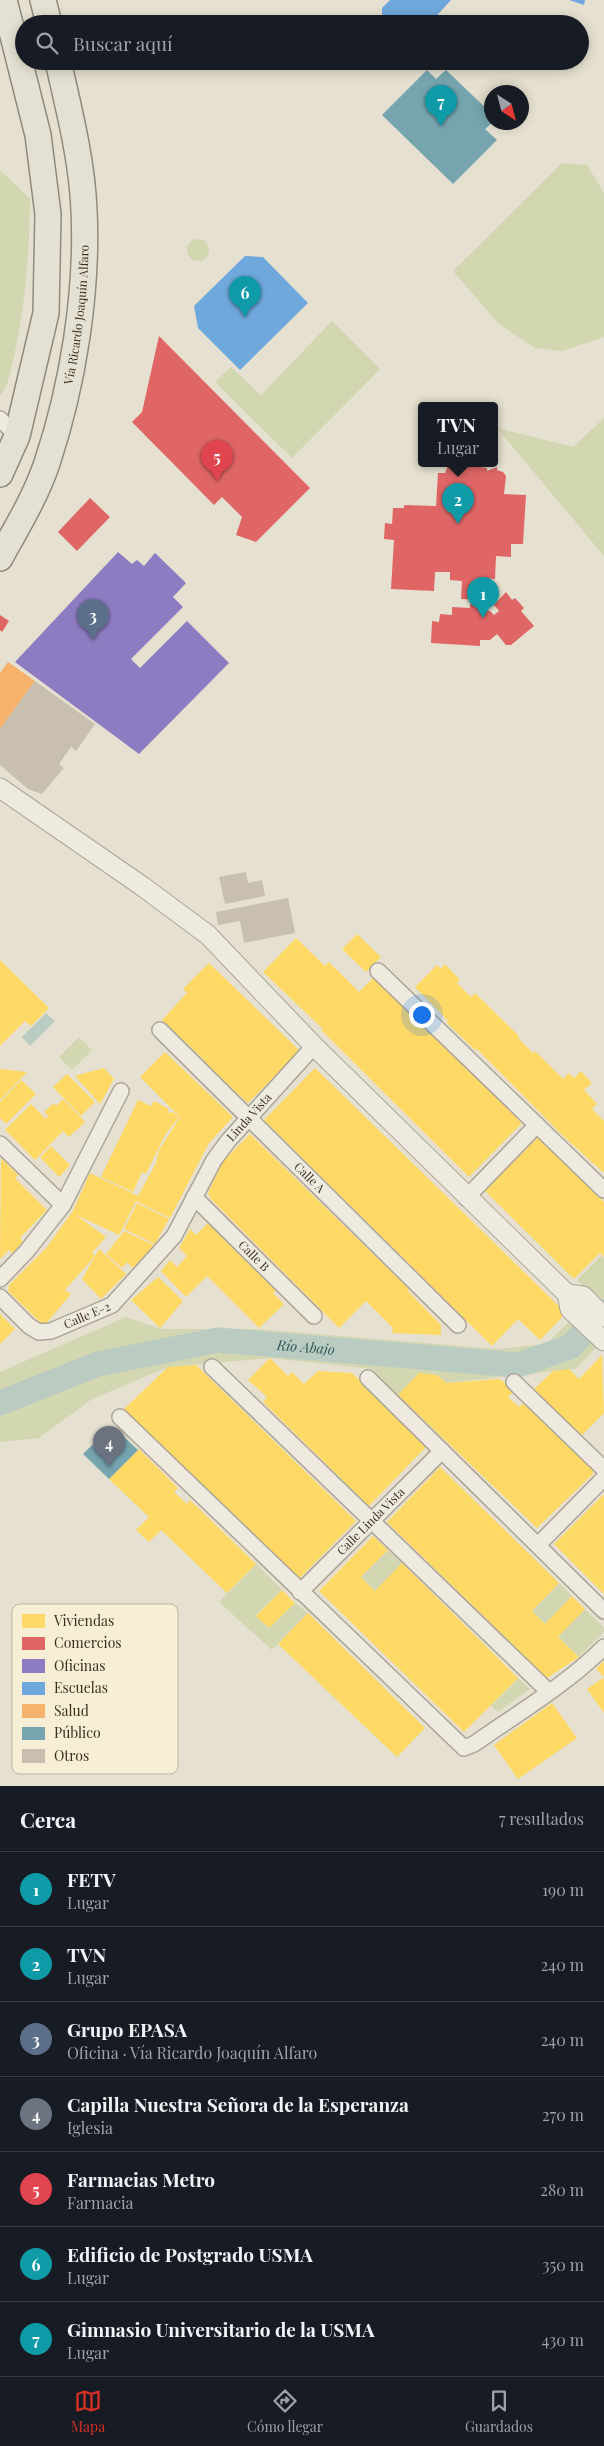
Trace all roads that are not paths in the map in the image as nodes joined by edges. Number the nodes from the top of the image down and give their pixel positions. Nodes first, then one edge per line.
1 (44, 0) edge
2 (4, 4) edge
3 (47, 15) edge
4 (15, 46) edge
5 (21, 70) edge
6 (60, 70) edge
7 (9, 427) edge
8 (0, 474) edge
9 (0, 558) edge
10 (0, 788) edge
11 (378, 971) dead end
12 (160, 1030) dead end
13 (314, 1046) junction
14 (121, 1091) dead end
15 (249, 1118) junction
16 (537, 1125) junction
17 (0, 1144) edge
18 (604, 1190) edge
19 (194, 1197) junction
20 (466, 1198) junction
21 (63, 1205) junction
22 (0, 1279) edge
23 (0, 1297) edge
24 (573, 1300) junction
25 (314, 1316) dead end
26 (604, 1317) edge
27 (458, 1325) dead end
28 (604, 1341) edge
29 (212, 1366) dead end
30 (368, 1378) dead end
31 (514, 1382) dead end
32 (120, 1417) dead end
33 (442, 1451) junction
34 (604, 1469) edge
35 (604, 1478) edge
36 (370, 1520) junction
37 (538, 1545) junction
38 (300, 1592) junction
39 (604, 1611) edge
40 (604, 1647) edge
41 (548, 1692) junction

1 - 3 main road
2 - 4 main road
5 - 7 main road
6 - 9 main road, Vía Ricardo Joaquín Alfaro
7 - 8 main road
10 - 13 street
11 - 16 street
12 - 15 street, Calle A
13 - 15 street, Linda Vista
13 - 20 street
14 - 21 street
15 - 19 street, Linda Vista
15 - 27 street, Calle A
16 - 18 street
16 - 20 street
17 - 21 street
19 - 23 street, Calle E-2
19 - 25 street, Calle B
20 - 24 street
21 - 22 street
24 - 26 street
24 - 28 street
29 - 36 street
30 - 33 street
31 - 34 street
32 - 38 street
33 - 36 street, Calle Linda Vista
33 - 37 street
35 - 37 street
36 - 38 street, Calle Linda Vista
36 - 41 street
37 - 39 street
38 - 41 street
40 - 41 street

